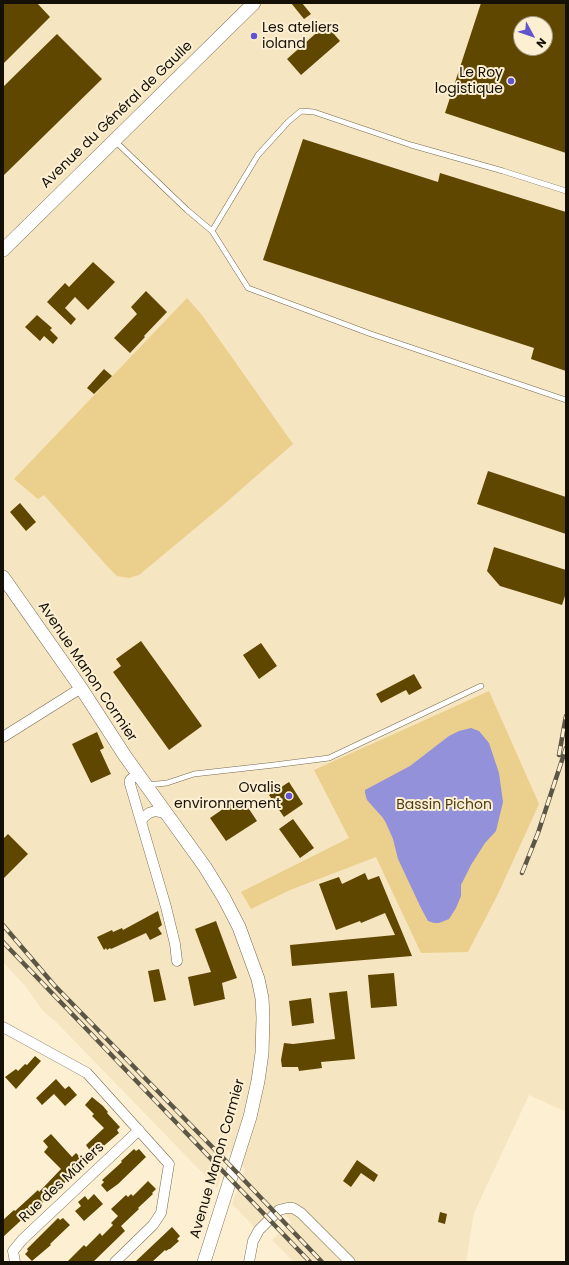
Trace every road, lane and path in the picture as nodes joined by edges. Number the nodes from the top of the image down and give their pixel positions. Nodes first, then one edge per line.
1 (254, 3) edge
2 (114, 140) junction
3 (566, 191) edge
4 (212, 231) junction
5 (3, 250) edge
6 (566, 400) edge
7 (3, 577) edge
8 (481, 686) dead end
9 (81, 688) junction
10 (3, 737) edge
11 (137, 774) junction
12 (146, 785) junction
13 (166, 813) junction
14 (141, 822) junction
15 (177, 961) dead end
16 (3, 1027) edge
17 (139, 1130) junction
18 (15, 1262) edge
19 (115, 1262) edge
20 (204, 1262) edge
21 (249, 1262) edge
22 (350, 1262) edge

1 - 2 street, Avenue du Général de Gaulle
2 - 4 lane
2 - 5 street, Avenue du Général de Gaulle
3 - 4 lane
4 - 6 lane
7 - 9 street, Avenue Manon Cormier
8 - 12 lane
9 - 10 street
9 - 11 street, Avenue Manon Cormier
11 - 12 street, Avenue Manon Cormier
11 - 14 street
12 - 13 street, Avenue Manon Cormier
13 - 14 street
13 - 20 street, Avenue Manon Cormier
14 - 15 street
16 - 17 street
17 - 18 street, Rue des Mûriers
17 - 19 street
21 - 22 street

